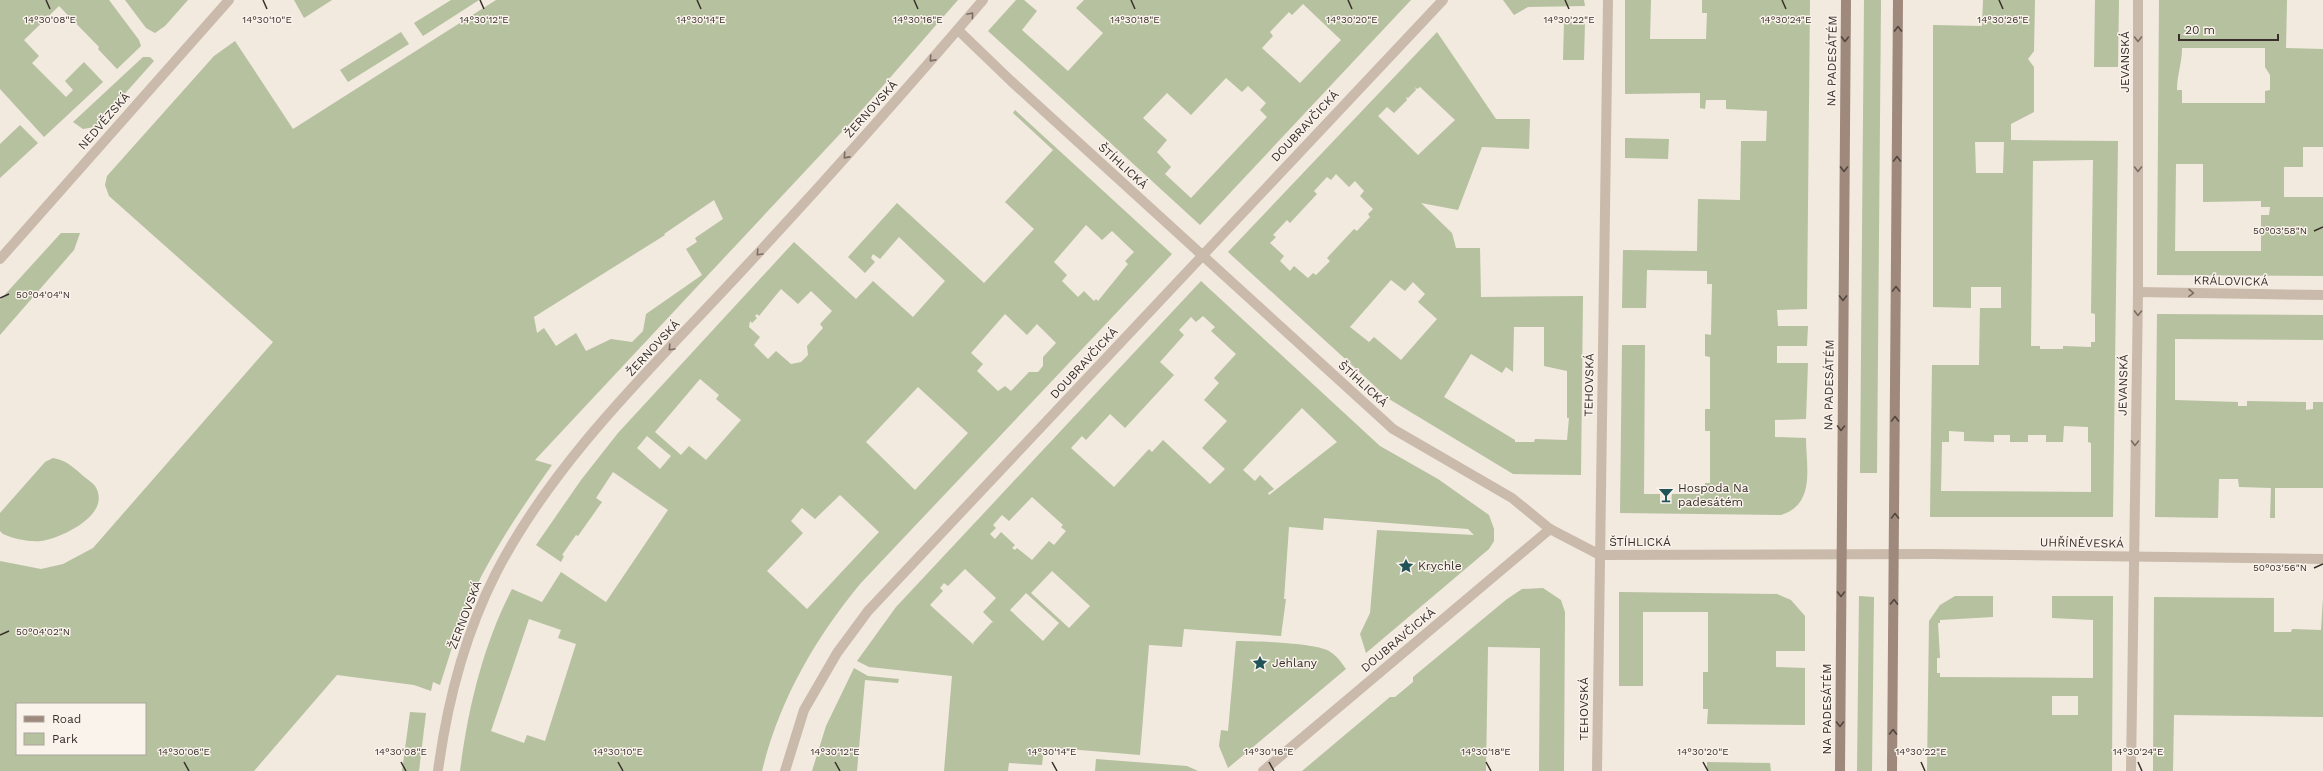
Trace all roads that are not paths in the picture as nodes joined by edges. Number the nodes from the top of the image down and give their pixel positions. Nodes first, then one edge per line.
1 (229, 0) edge
2 (983, 0) edge
3 (1443, 0) edge
4 (1608, 0) edge
5 (1846, 0) edge
6 (1898, 0) edge
7 (2138, 0) edge
8 (958, 30) junction
9 (1202, 256) junction
10 (0, 259) edge
11 (2138, 292) junction
12 (2323, 295) edge
13 (1550, 529) junction
14 (1600, 555) junction
15 (1842, 555) junction
16 (1895, 555) junction
17 (2133, 557) junction
18 (2323, 559) edge
19 (438, 771) edge
20 (785, 771) edge
21 (1263, 771) edge
22 (1597, 771) edge
23 (1840, 771) edge
24 (1892, 771) edge
25 (2131, 771) edge

1 - 10 street, NEDVĚZSKÁ
8 -> 2 street, ŽERNOVSKÁ
3 - 9 street, DOUBRAVČICKÁ
4 - 14 street, TEHOVSKÁ
5 -> 15 main road, NA PADESÁTÉM
16 -> 6 main road
7 -> 11 street, JEVANSKÁ
8 - 9 street, ŠTÍHLICKÁ
8 -> 19 street, ŽERNOVSKÁ
9 - 13 street, ŠTÍHLICKÁ
9 - 20 street, DOUBRAVČICKÁ
11 -> 12 street, KRÁLOVICKÁ
11 -> 17 street, JEVANSKÁ
13 - 14 street, ŠTÍHLICKÁ
13 - 21 street, DOUBRAVČICKÁ
14 - 15 street, ŠTÍHLICKÁ
14 - 22 street, TEHOVSKÁ
15 - 16 street, UHŘÍNĚVESKÁ
15 -> 23 main road, NA PADESÁTÉM
16 - 17 street, UHŘÍNĚVESKÁ
24 -> 16 main road
17 - 18 street, UHŘÍNĚVESKÁ
17 - 25 street, JEVANSKÁ

